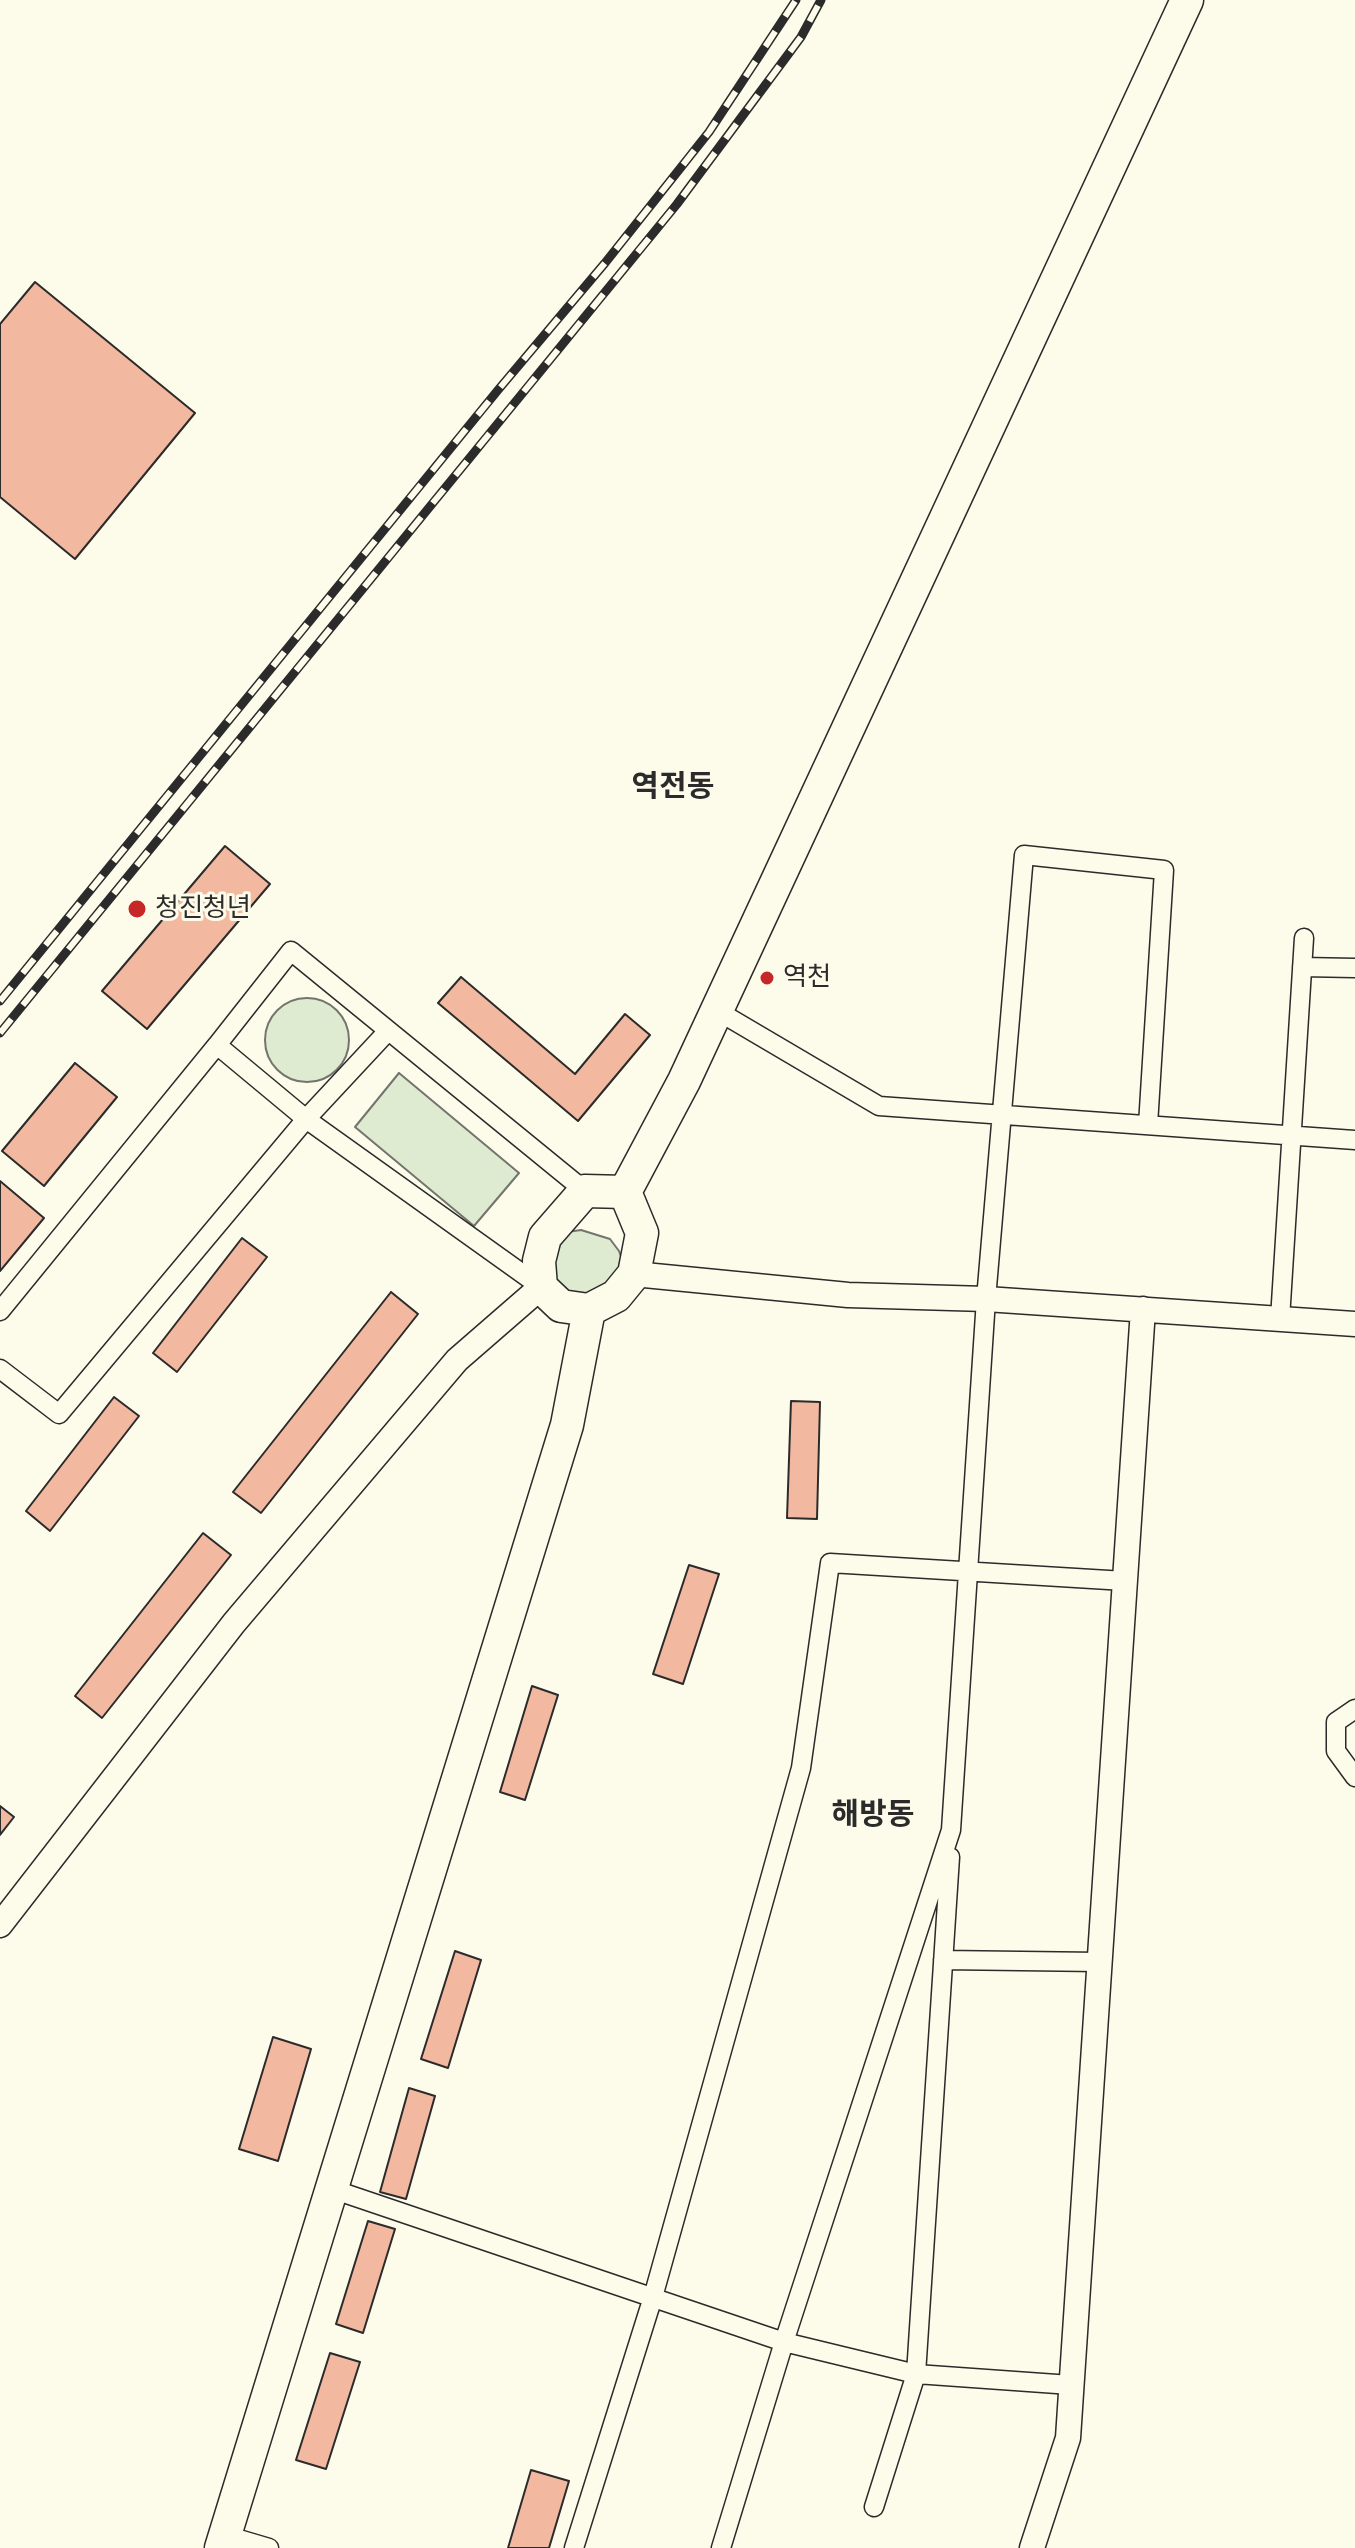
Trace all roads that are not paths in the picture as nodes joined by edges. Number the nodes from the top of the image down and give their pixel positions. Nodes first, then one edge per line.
1 (1187, 0) edge
2 (1304, 938) dead end
3 (1302, 967) junction
4 (1355, 968) edge
5 (716, 1010) junction
6 (388, 1031) junction
7 (217, 1045) junction
8 (1001, 1115) junction
9 (306, 1119) junction
10 (1148, 1125) junction
11 (1291, 1135) junction
12 (1355, 1140) edge
13 (585, 1191) junction
14 (625, 1192) junction
15 (634, 1274) junction
16 (541, 1287) junction
17 (986, 1299) junction
18 (1143, 1309) junction
19 (589, 1310) junction
20 (0, 1311) edge
21 (1280, 1319) junction
22 (1355, 1324) edge
23 (0, 1369) edge
24 (968, 1571) junction
25 (1125, 1581) junction
26 (1355, 1709) edge
27 (1355, 1777) edge
28 (951, 1830) junction
29 (0, 1925) edge
30 (943, 1960) junction
31 (1099, 1962) junction
32 (329, 2188) junction
33 (653, 2297) junction
34 (784, 2342) junction
35 (916, 2374) junction
36 (1071, 2385) junction
37 (874, 2507) dead end
38 (223, 2541) edge
39 (269, 2548) edge
40 (574, 2548) edge
41 (721, 2548) edge
42 (1032, 2548) edge

1 - 5 highway
2 - 3 street
3 - 4 street
3 - 11 street
5 - 8 street
5 - 14 highway
6 - 7 street
6 - 9 street
6 - 13 street
7 - 9 street
7 - 20 street
8 - 10 street
8 - 10 street
8 - 17 street
9 - 16 street
9 - 23 street
10 - 11 street
11 - 12 street
11 - 21 street
13 - 14 highway
13 - 16 highway
14 - 15 highway
15 - 17 street
15 - 19 highway
16 - 19 highway
16 - 29 street
17 - 18 street
17 - 24 street
18 - 21 street
18 - 25 street
19 - 32 highway
21 - 22 street
24 - 25 street
24 - 28 street
24 - 33 street
25 - 31 street
26 - 27 street
28 - 30 street
28 - 34 street
30 - 31 street
30 - 35 street
31 - 36 street
32 - 33 street
32 - 38 highway
33 - 34 street
33 - 40 street
34 - 35 street
34 - 41 street
35 - 36 street
35 - 37 street
36 - 42 street
38 - 39 street

